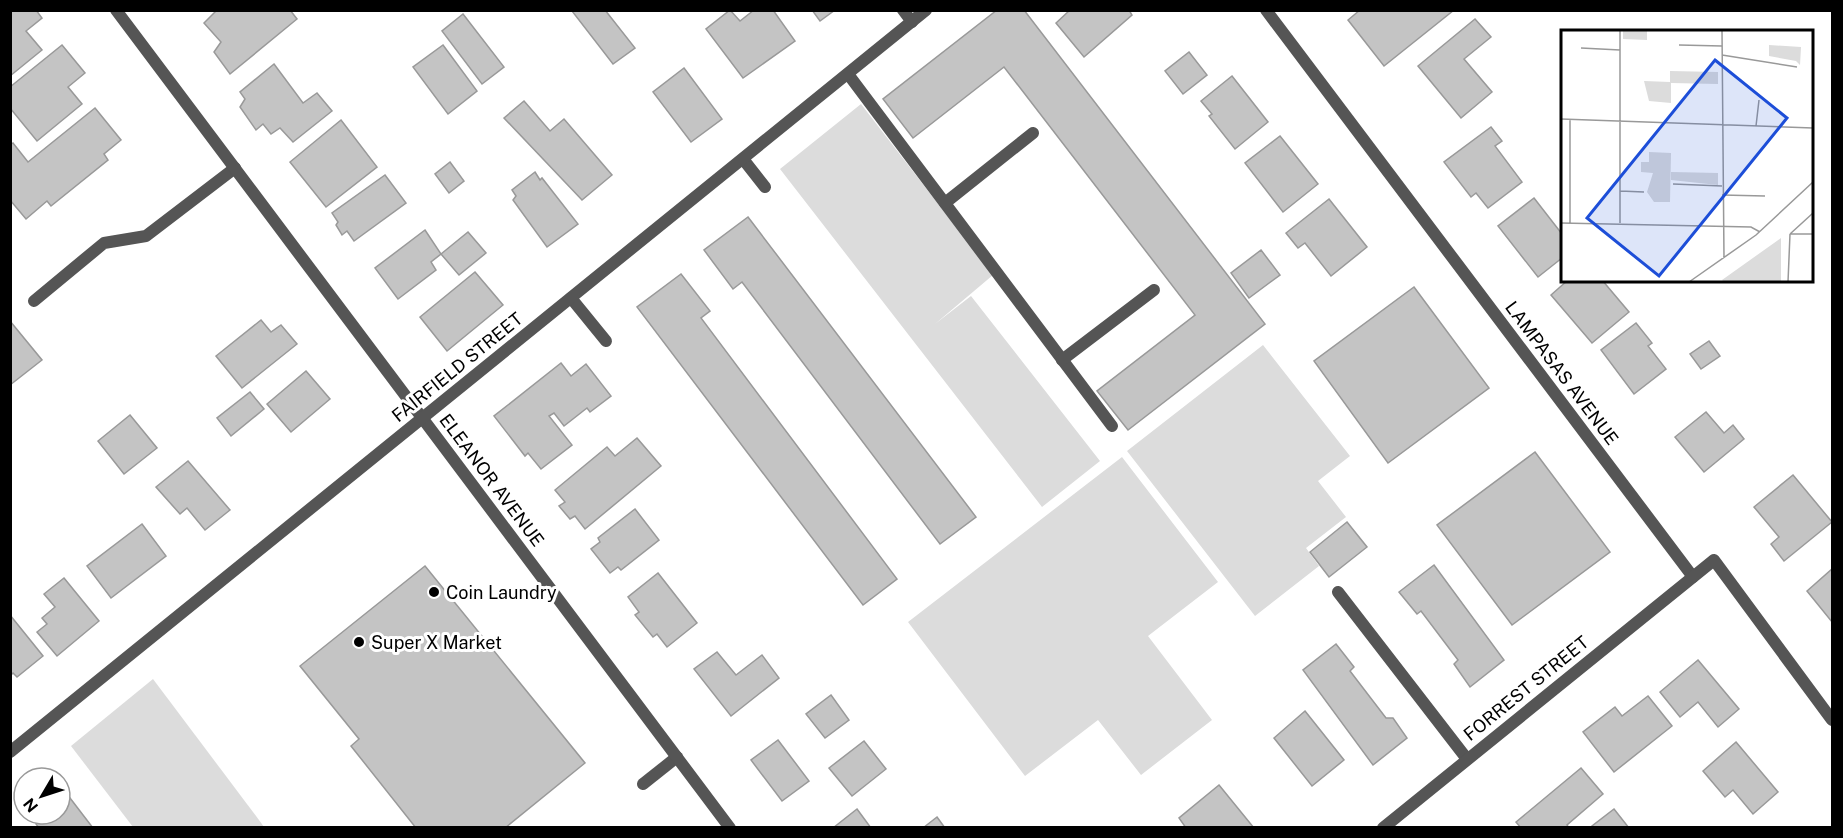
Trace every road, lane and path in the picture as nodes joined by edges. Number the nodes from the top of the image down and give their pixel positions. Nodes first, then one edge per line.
1 (116, 10) edge
2 (903, 10) edge
3 (926, 10) edge
4 (1266, 10) edge
5 (912, 22) junction
6 (848, 74) junction
7 (1033, 133) dead end
8 (743, 159) junction
9 (234, 168) junction
10 (765, 188) dead end
11 (945, 203) junction
12 (1154, 290) dead end
13 (571, 298) junction
14 (34, 301) dead end
15 (606, 341) dead end
16 (1062, 360) junction
17 (423, 418) junction
18 (1112, 426) dead end
19 (1693, 577) junction
20 (1338, 592) dead end
21 (1833, 720) edge
22 (10, 752) edge
23 (677, 757) junction
24 (1467, 759) junction
25 (643, 784) dead end
26 (730, 828) edge
27 (1383, 828) edge

1 - 9 street, ELEANOR AVENUE
2 - 5 street
3 - 5 street, FAIRFIELD STREET
4 - 19 street, LAMPASAS AVENUE
5 - 6 street, FAIRFIELD STREET
6 - 8 street, FAIRFIELD STREET
6 - 11 street
7 - 11 street
8 - 10 street
8 - 13 street, FAIRFIELD STREET
9 - 14 street
9 - 17 street, ELEANOR AVENUE
11 - 16 street
12 - 16 street
13 - 15 street
13 - 17 street, FAIRFIELD STREET
16 - 18 street
17 - 22 street, FAIRFIELD STREET
17 - 23 street, ELEANOR AVENUE
19 - 21 street
19 - 24 street, FORREST STREET
20 - 24 street
23 - 25 street
23 - 26 street, ELEANOR AVENUE
24 - 27 street, FORREST STREET

